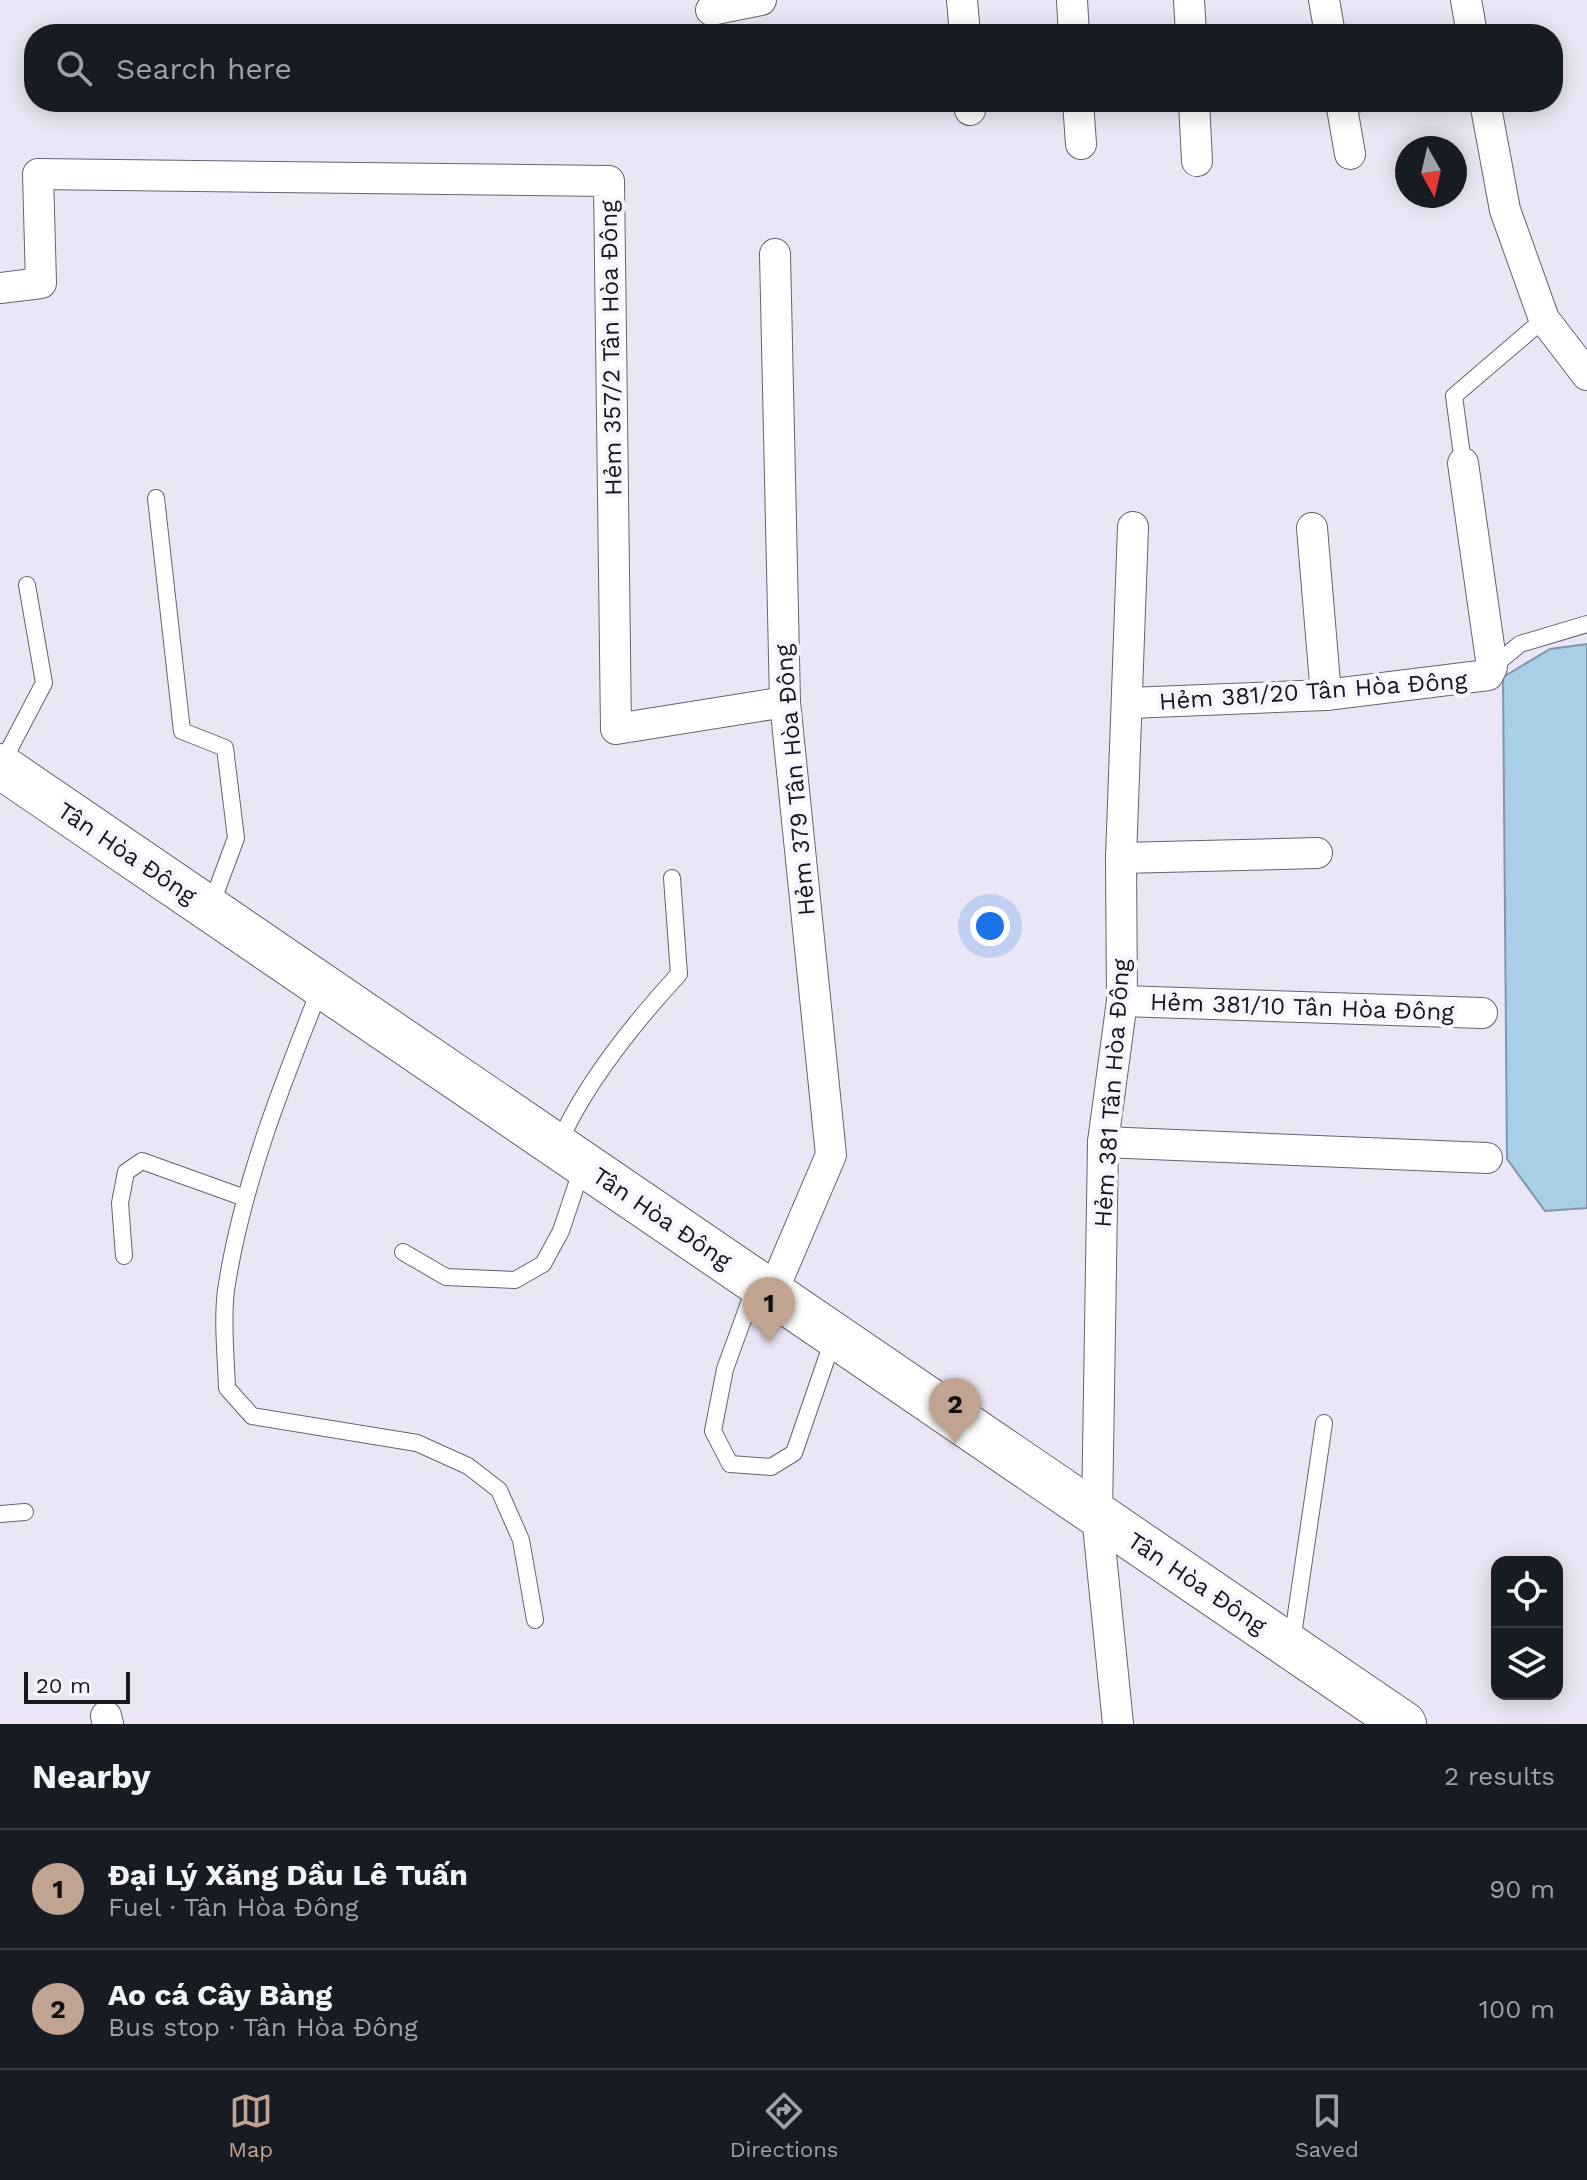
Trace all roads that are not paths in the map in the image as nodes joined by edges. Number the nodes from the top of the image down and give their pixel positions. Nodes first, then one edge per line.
1 (761, 0) edge
2 (962, 0) edge
3 (1072, 0) edge
4 (1189, 0) edge
5 (1324, 0) edge
6 (1466, 0) edge
7 (711, 10) dead end
8 (964, 24) edge
9 (1073, 24) edge
10 (1190, 24) edge
11 (1328, 24) edge
12 (1470, 24) edge
13 (1079, 112) edge
14 (1195, 112) edge
15 (1343, 112) edge
16 (1487, 112) edge
17 (1081, 144) dead end
18 (1350, 154) dead end
19 (1197, 161) dead end
20 (775, 254) dead end
21 (0, 288) edge
22 (1544, 319) junction
23 (1587, 375) edge
24 (1463, 463) joint
25 (156, 498) dead end
26 (1133, 527) dead end
27 (1312, 528) dead end
28 (27, 585) dead end
29 (1587, 624) edge
30 (1492, 667) junction
31 (1326, 695) junction
32 (785, 702) junction
33 (1129, 703) junction
34 (0, 767) edge
35 (1317, 853) dead end
36 (1121, 858) junction
37 (672, 878) dead end
38 (210, 910) junction
39 (321, 986) junction
40 (1122, 1001) junction
41 (1482, 1013) dead end
42 (1103, 1142) junction
43 (570, 1156) junction
44 (1487, 1158) dead end
45 (245, 1198) junction
46 (403, 1252) dead end
47 (124, 1256) dead end
48 (764, 1288) junction
49 (834, 1336) junction
50 (1324, 1423) dead end
51 (25, 1512) dead end
52 (0, 1514) edge
53 (1097, 1515) junction
54 (535, 1620) dead end
55 (1291, 1647) junction
56 (1118, 1724) edge
57 (1404, 1724) edge

1 - 7 street
2 - 8 street
3 - 9 street
4 - 10 street
5 - 11 street
6 - 12 street
13 - 17 street
14 - 19 street
15 - 18 street
16 - 22 street
20 - 32 street, Hẻm 379 Tân Hòa Đông
21 - 32 street, Hẻm 357/2 Tân Hòa Đông
22 - 23 street
22 - 24 lane
24 - 30 street
25 - 38 lane
26 - 33 street, Hẻm 381 Tân Hòa Đông
27 - 31 street
28 - 34 lane
29 - 30 lane
30 - 31 street, Hẻm 381/20 Tân Hòa Đông
31 - 33 street, Hẻm 381/20 Tân Hòa Đông
32 - 48 street, Hẻm 379 Tân Hòa Đông
33 - 36 street, Hẻm 381 Tân Hòa Đông
34 - 38 street, Tân Hòa Đông
35 - 36 street
36 - 40 street, Hẻm 381 Tân Hòa Đông
37 - 43 lane
38 - 39 street, Tân Hòa Đông
39 - 43 street, Tân Hòa Đông
39 - 45 lane
40 - 41 street, Hẻm 381/10 Tân Hòa Đông
40 - 42 street, Hẻm 381 Tân Hòa Đông
42 - 44 street
42 - 53 street, Hẻm 381 Tân Hòa Đông
43 - 46 lane
43 - 48 street, Tân Hòa Đông
45 - 47 lane
45 - 54 lane
48 - 49 street, Tân Hòa Đông
48 - 49 lane
49 - 53 street, Tân Hòa Đông
50 - 55 lane
51 - 52 lane
53 - 55 street, Tân Hòa Đông
53 - 56 street, Hẻm 381 Tân Hòa Đông
55 - 57 street, Tân Hòa Đông

